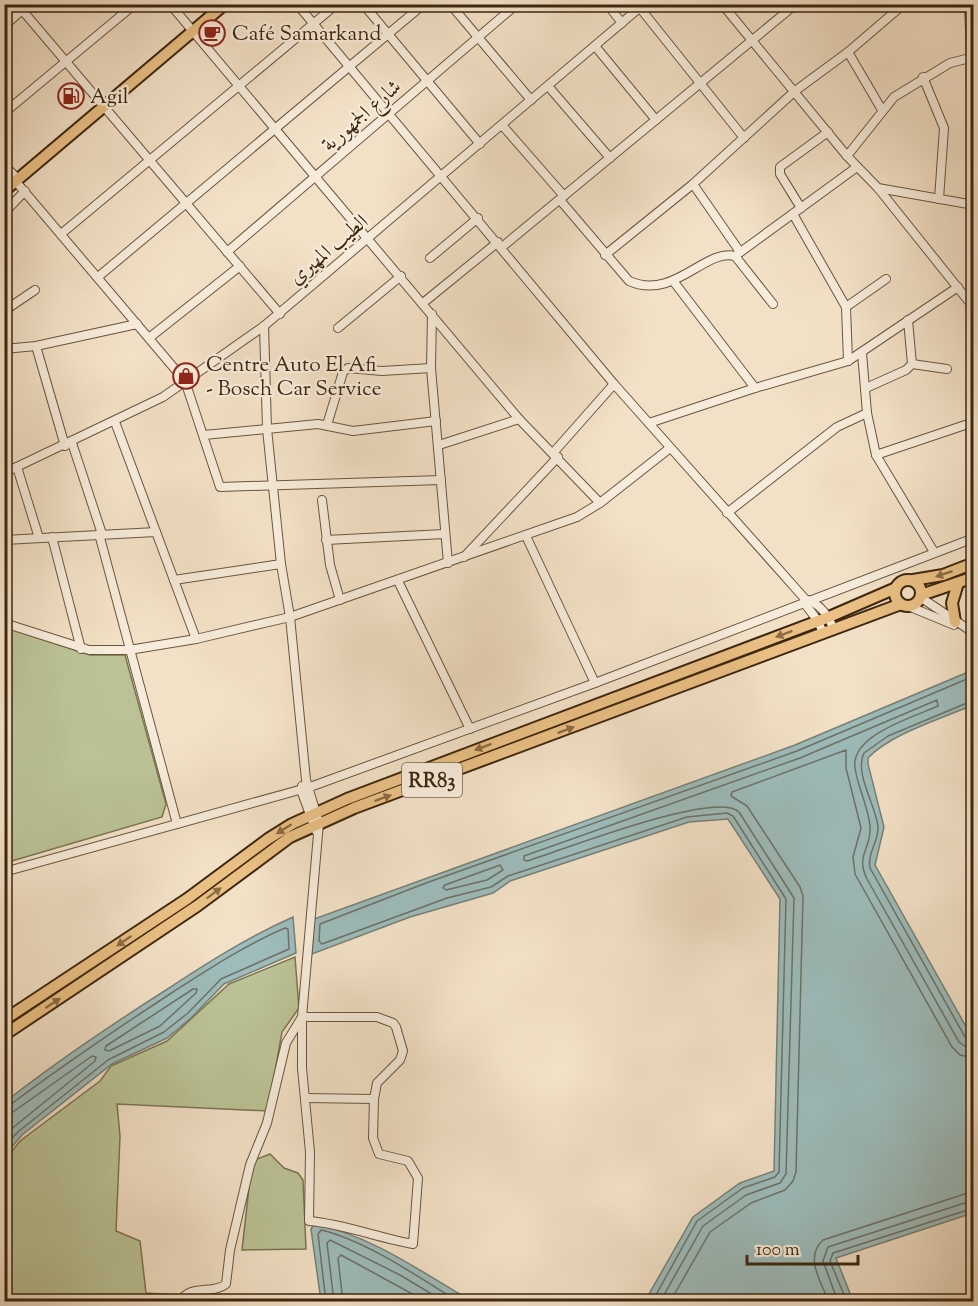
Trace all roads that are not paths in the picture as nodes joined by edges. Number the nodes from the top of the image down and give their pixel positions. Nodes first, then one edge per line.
1 (30, 4) edge
2 (135, 4) edge
3 (170, 4) edge
4 (225, 4) edge
5 (297, 4) edge
6 (337, 4) edge
7 (363, 4) edge
8 (424, 4) edge
9 (450, 4) edge
10 (517, 4) edge
11 (607, 4) edge
12 (722, 4) edge
13 (795, 4) edge
14 (904, 4) edge
15 (969, 4) edge
16 (642, 6) edge
17 (20, 8) edge
18 (622, 23) junction
19 (314, 24) junction
20 (4, 26) edge
21 (193, 31) junction
22 (388, 35) junction
23 (478, 38) junction
24 (752, 40) junction
25 (595, 46) junction
26 (848, 52) junction
27 (972, 56) edge
28 (66, 62) junction
29 (350, 67) junction
30 (923, 77) junction
31 (427, 81) junction
32 (701, 82) junction
33 (548, 86) junction
34 (240, 87) junction
35 (795, 91) junction
36 (531, 100) junction
37 (103, 105) junction
38 (882, 110) junction
39 (4, 113) edge
40 (389, 113) junction
41 (656, 120) junction
42 (502, 124) junction
43 (275, 130) junction
44 (828, 132) junction
45 (744, 138) junction
46 (480, 144) junction
47 (847, 156) junction
48 (610, 158) junction
49 (150, 161) junction
50 (4, 165) edge
51 (857, 167) junction
52 (442, 176) junction
53 (316, 177) junction
54 (11, 183) edge
55 (693, 184) junction
56 (878, 188) junction
57 (25, 191) junction
58 (562, 198) junction
59 (939, 199) junction
60 (187, 204) junction
61 (974, 205) edge
62 (801, 208) junction
63 (4, 213) edge
64 (793, 214) junction
65 (478, 218) junction
66 (61, 234) junction
67 (369, 238) junction
68 (500, 245) junction
69 (227, 252) junction
70 (737, 254) junction
71 (605, 255) junction
72 (430, 258) dead end
73 (240, 266) junction
74 (401, 276) junction
75 (98, 278) junction
76 (886, 279) dead end
77 (674, 282) junction
78 (958, 287) junction
79 (35, 290) dead end
80 (423, 303) junction
81 (773, 304) dead end
82 (846, 307) junction
83 (974, 308) edge
84 (4, 311) edge
85 (280, 314) junction
86 (432, 314) junction
87 (908, 320) junction
88 (137, 324) junction
89 (264, 326) junction
90 (338, 328) dead end
91 (149, 338) junction
92 (36, 346) junction
93 (4, 349) edge
94 (862, 353) junction
95 (848, 361) junction
96 (912, 364) junction
97 (431, 368) junction
98 (947, 369) dead end
99 (185, 381) junction
100 (614, 384) junction
101 (755, 388) junction
102 (866, 388) junction
103 (867, 413) junction
104 (519, 419) junction
105 (436, 421) junction
106 (115, 422) junction
107 (974, 422) edge
108 (649, 423) junction
109 (327, 425) junction
110 (267, 429) junction
111 (204, 435) junction
112 (68, 444) junction
113 (440, 445) junction
114 (670, 448) junction
115 (555, 455) junction
116 (876, 455) junction
117 (17, 467) junction
118 (4, 473) edge
119 (441, 480) junction
120 (273, 484) junction
121 (322, 500) dead end
122 (600, 503) junction
123 (727, 513) junction
124 (156, 532) junction
125 (100, 534) junction
126 (444, 534) junction
127 (526, 536) junction
128 (52, 537) junction
129 (39, 538) junction
130 (974, 538) edge
131 (4, 540) edge
132 (326, 540) junction
133 (934, 552) junction
134 (464, 558) junction
135 (448, 563) junction
136 (974, 563) edge
137 (281, 564) junction
138 (974, 577) edge
139 (174, 580) junction
140 (913, 580) junction
141 (398, 582) junction
142 (958, 583) junction
143 (896, 588) junction
144 (920, 596) junction
145 (340, 600) junction
146 (808, 601) junction
147 (905, 605) junction
148 (290, 617) junction
149 (824, 619) junction
150 (4, 623) edge
151 (958, 624) junction
152 (828, 631) junction
153 (974, 633) edge
154 (196, 639) junction
155 (81, 649) junction
156 (129, 650) junction
157 (596, 683) junction
158 (470, 729) junction
159 (308, 783) junction
160 (301, 790) junction
161 (315, 822) junction
162 (177, 824) junction
163 (4, 872) edge
164 (302, 1017) junction
165 (4, 1020) edge
166 (4, 1035) edge
167 (305, 1098) junction
168 (374, 1099) junction
169 (180, 1302) edge

1 - 17 street
2 - 28 street
3 - 21 street
4 - 21 main road
5 - 19 street
6 - 19 street
7 - 22 street
8 - 22 street
9 - 23 street
10 - 23 street, شارع الجمهورية
11 - 18 street
12 - 24 street
13 - 24 street
14 - 26 street
15 - 27 street
16 - 18 street, الطيب المهيري
16 - 32 street
17 - 20 street
17 - 28 street
18 - 25 street, الطيب المهيري
19 - 29 street
19 - 34 street
21 - 34 street
21 - 37 main road
22 - 29 street
22 - 31 street
23 - 31 street, شارع الجمهورية
23 - 36 street
24 - 32 street
24 - 35 street
25 - 33 street, الطيب المهيري
25 - 41 street
26 - 35 street
26 - 38 street
27 - 30 street
28 - 37 street
28 - 39 street
29 - 40 street
29 - 43 street
30 - 38 street
30 - 59 street
31 - 40 street, شارع الجمهورية
31 - 46 street
32 - 41 street
32 - 45 street
33 - 36 street, الطيب المهيري
33 - 48 street
34 - 43 street
34 - 49 street
35 - 44 street
35 - 45 street
36 - 42 street, الطيب المهيري
37 - 49 street
37 - 54 main road
38 - 47 street
40 - 52 street
40 - 53 street, شارع الجمهورية
41 - 48 street
42 - 46 street, الطيب المهيري
42 - 58 street
43 - 53 street
43 - 60 street
44 - 47 street
44 - 62 street
45 - 55 street
46 - 52 street, الطيب المهيري
47 - 51 street
48 - 58 street
49 - 60 street
49 - 66 street
50 - 54 street
51 - 56 street
51 - 62 street
52 - 65 street
52 - 67 street, الطيب المهيري
53 - 67 street
53 - 69 street, شارع الجمهورية
54 - 57 street
55 - 70 street
55 - 71 street
56 - 59 street
56 - 78 street
57 - 63 street
57 - 66 street
58 - 68 street
58 - 71 street
59 - 61 street
60 - 69 street
60 - 75 street
62 - 64 street
64 - 70 street
64 - 82 street
65 - 68 street
65 - 72 street
66 - 75 street
67 - 74 street
67 - 85 street, الطيب المهيري
68 - 80 street
68 - 100 street
69 - 73 street
70 - 77 street
70 - 81 street
71 - 77 street
73 - 85 street
73 - 91 street
74 - 80 street
74 - 90 street
75 - 88 street
76 - 82 street
77 - 101 street
78 - 83 street
78 - 87 street
79 - 84 street
80 - 86 street
82 - 95 street
85 - 89 street, الطيب المهيري
86 - 97 street
86 - 104 street
87 - 94 street
87 - 96 street
88 - 91 street
88 - 92 street
89 - 99 street, الطيب المهيري
89 - 110 street
91 - 99 street
92 - 93 street
92 - 112 street
94 - 95 street
94 - 102 street
95 - 101 street
96 - 98 street
96 - 102 street
97 - 105 street
97 - 109 street
99 - 106 street, الطيب المهيري
99 - 111 street
100 - 108 street
100 - 115 street
101 - 108 street
102 - 103 street
103 - 116 street
103 - 123 street
104 - 113 street
104 - 115 street
105 - 109 street
105 - 113 street
106 - 112 street, الطيب المهيري
106 - 124 street
107 - 116 street
108 - 114 street
109 - 110 street
110 - 111 street
110 - 120 street
111 - 120 street
112 - 117 street, الطيب المهيري
112 - 125 street
113 - 119 street
114 - 122 street
114 - 123 street
115 - 122 street
115 - 134 street
116 - 133 street
117 - 118 street, الطيب المهيري
117 - 129 street
119 - 120 street
119 - 126 street
120 - 137 street
121 - 132 street
122 - 127 street
123 - 146 street
124 - 125 street
124 - 139 street
125 - 128 street
125 - 156 street
126 - 132 street
126 - 135 street
127 - 134 street
127 - 157 street
128 - 129 street
128 - 155 street
129 - 131 street
130 - 133 street
132 - 145 street
133 - 146 street
134 - 135 street
135 - 141 street
136 -> 140 main road, RR83
137 - 139 street
137 - 148 street
138 - 142 main road, RR83
139 - 154 street
140 - 143 main road, RR83
140 - 144 main road
141 - 145 street
141 - 158 street
142 - 144 main road, RR83
142 - 151 main road
143 - 147 main road
143 - 149 main road, RR83
144 - 147 main road, RR83
144 - 151 street
145 - 148 street
146 - 149 street
146 - 157 street
147 - 151 street
147 - 152 main road, RR83
148 - 154 street
148 - 159 street
149 - 152 street
149 -> 161 main road, RR83
150 - 155 street
151 - 153 street
161 -> 152 main road, RR83
154 - 156 street
155 - 156 street
156 - 162 street
157 - 158 street
158 - 159 street
159 - 160 street
159 - 161 street
160 - 161 street
160 - 162 street
161 - 164 street
161 -> 165 main road, RR83
166 -> 161 main road, RR83
162 - 163 street
164 - 167 street
164 - 168 street
164 - 169 street
167 - 168 street
167 - 168 street

